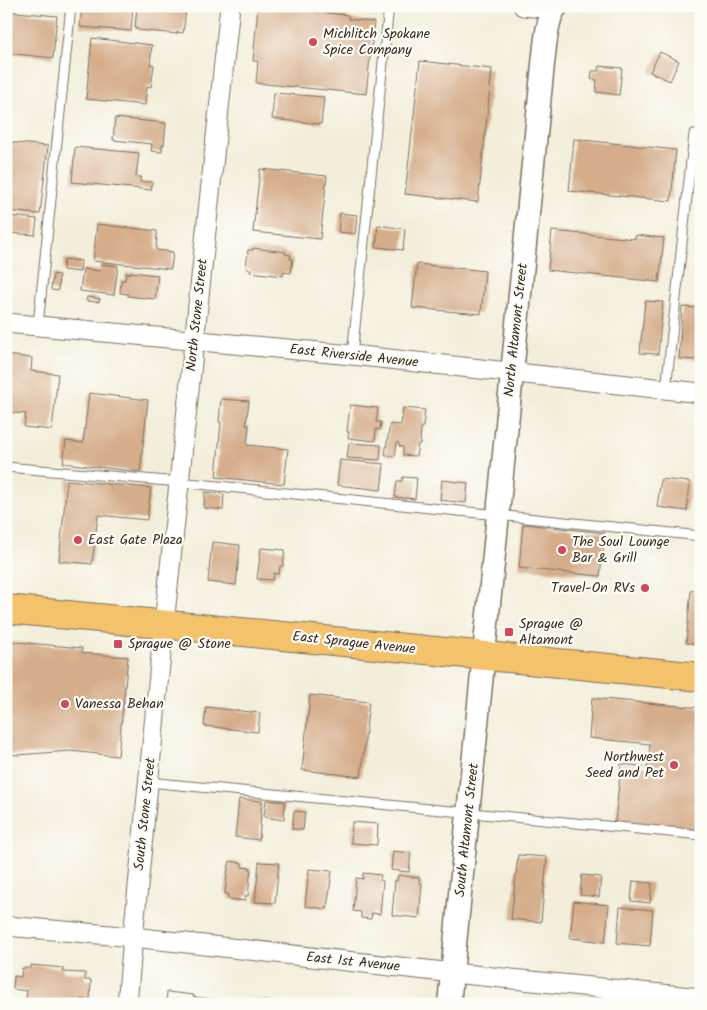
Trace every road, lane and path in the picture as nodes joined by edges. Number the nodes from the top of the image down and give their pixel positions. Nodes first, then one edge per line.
1 (71, 6) edge
2 (230, 6) edge
3 (389, 6) edge
4 (523, 6) edge
5 (556, 8) edge
6 (694, 134) dead end
7 (6, 323) edge
8 (38, 325) junction
9 (194, 340) junction
10 (352, 355) junction
11 (512, 373) junction
12 (666, 389) junction
13 (701, 392) edge
14 (6, 466) edge
15 (179, 482) junction
16 (498, 516) junction
17 (701, 536) edge
18 (6, 609) edge
19 (164, 624) junction
20 (484, 656) junction
21 (701, 677) edge
22 (148, 782) junction
23 (469, 813) junction
24 (701, 835) edge
25 (6, 926) edge
26 (133, 938) junction
27 (453, 973) junction
28 (701, 998) edge
29 (127, 1004) edge
30 (450, 1004) edge

1 - 8 lane
2 - 9 street, North Stone Street
3 - 10 lane
4 - 5 street
5 - 11 street, North Altamont Street
6 - 12 lane
7 - 8 street, East Riverside Avenue
8 - 9 street, East Riverside Avenue
9 - 10 street, East Riverside Avenue
9 - 15 street, North Stone Street
10 - 11 street, East Riverside Avenue
11 - 12 street, East Riverside Avenue
11 - 16 street, North Altamont Street
12 - 13 street, East Riverside Avenue
14 - 15 lane
15 - 16 lane
15 - 19 street, North Stone Street
16 - 17 lane
16 - 20 street, North Altamont Street
18 - 19 main road, East Sprague Avenue
19 - 20 main road, East Sprague Avenue
19 - 22 street, South Stone Street
20 - 21 main road, East Sprague Avenue
20 - 23 street, South Altamont Street
22 - 23 lane
22 - 26 street, South Stone Street
23 - 24 lane
23 - 27 street, South Altamont Street
25 - 26 street, East 1st Avenue
26 - 27 street, East 1st Avenue
26 - 29 street, South Stone Street
27 - 28 street, East 1st Avenue
27 - 30 street, South Altamont Street

